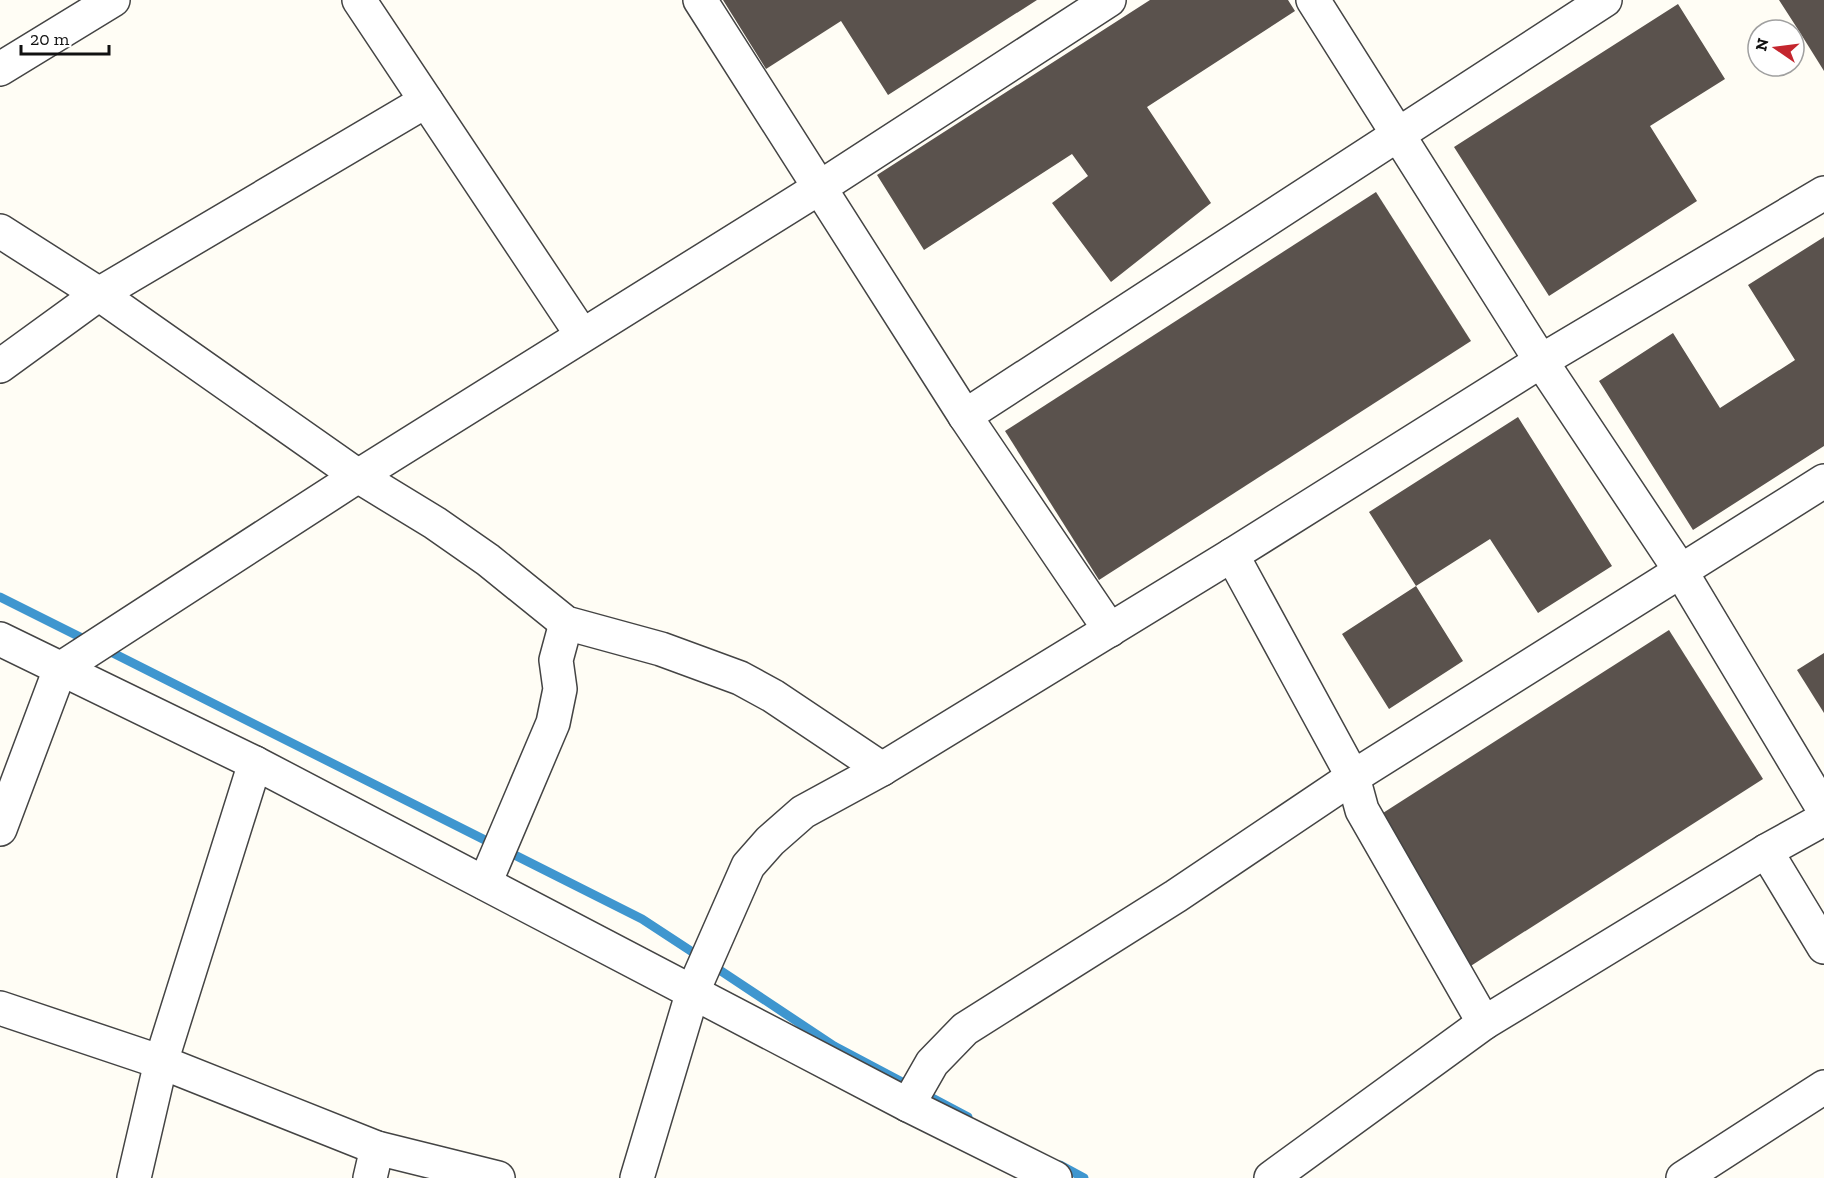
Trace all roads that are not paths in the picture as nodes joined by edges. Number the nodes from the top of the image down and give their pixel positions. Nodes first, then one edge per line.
1 (113, 0) edge
2 (359, 0) edge
3 (700, 0) edge
4 (1109, 0) edge
5 (1313, 0) edge
6 (1605, 0) edge
7 (0, 69) edge
8 (426, 101) junction
9 (1396, 134) junction
10 (819, 188) junction
11 (1824, 193) edge
12 (0, 231) edge
13 (99, 294) junction
14 (582, 335) junction
15 (1541, 361) junction
16 (0, 366) edge
17 (965, 416) junction
18 (358, 476) junction
19 (1824, 481) edge
20 (1232, 555) junction
21 (1680, 570) junction
22 (566, 623) junction
23 (1110, 630) junction
24 (0, 639) edge
25 (60, 669) junction
26 (255, 763) junction
27 (882, 769) junction
28 (1353, 777) junction
29 (1824, 810) edge
30 (1824, 819) edge
31 (0, 830) edge
32 (1766, 851) junction
33 (485, 884) junction
34 (1824, 946) edge
35 (693, 992) junction
36 (0, 1008) edge
37 (1484, 1023) junction
38 (161, 1062) junction
39 (1824, 1087) edge
40 (908, 1105) junction
41 (373, 1163) edge
42 (134, 1178) edge
43 (498, 1178) edge
44 (637, 1178) edge
45 (1055, 1178) edge
46 (1271, 1178) edge
47 (1683, 1178) edge

1 - 7 street
2 - 8 street
3 - 10 street
4 - 10 street
5 - 9 street
6 - 9 street
8 - 13 street
8 - 14 street
9 - 15 street
9 - 17 street
10 - 14 street
10 - 17 street
11 - 15 street
12 - 13 street
13 - 16 street
13 - 18 street
14 - 18 street
15 - 20 street
15 - 21 street
17 - 23 street
18 - 22 street
18 - 25 street
19 - 21 street
20 - 23 street
20 - 28 street
21 - 28 street
21 - 29 street
22 - 27 street
22 - 33 street
23 - 27 street
24 - 25 street
25 - 26 street
25 - 31 street
26 - 33 street
26 - 38 street
27 - 35 street
28 - 37 street
28 - 40 street
30 - 32 street
32 - 34 street
32 - 37 street
33 - 35 street
35 - 40 street
35 - 44 street
36 - 38 street
37 - 46 street
38 - 41 street
38 - 42 street
39 - 47 street
40 - 45 street
41 - 43 street

